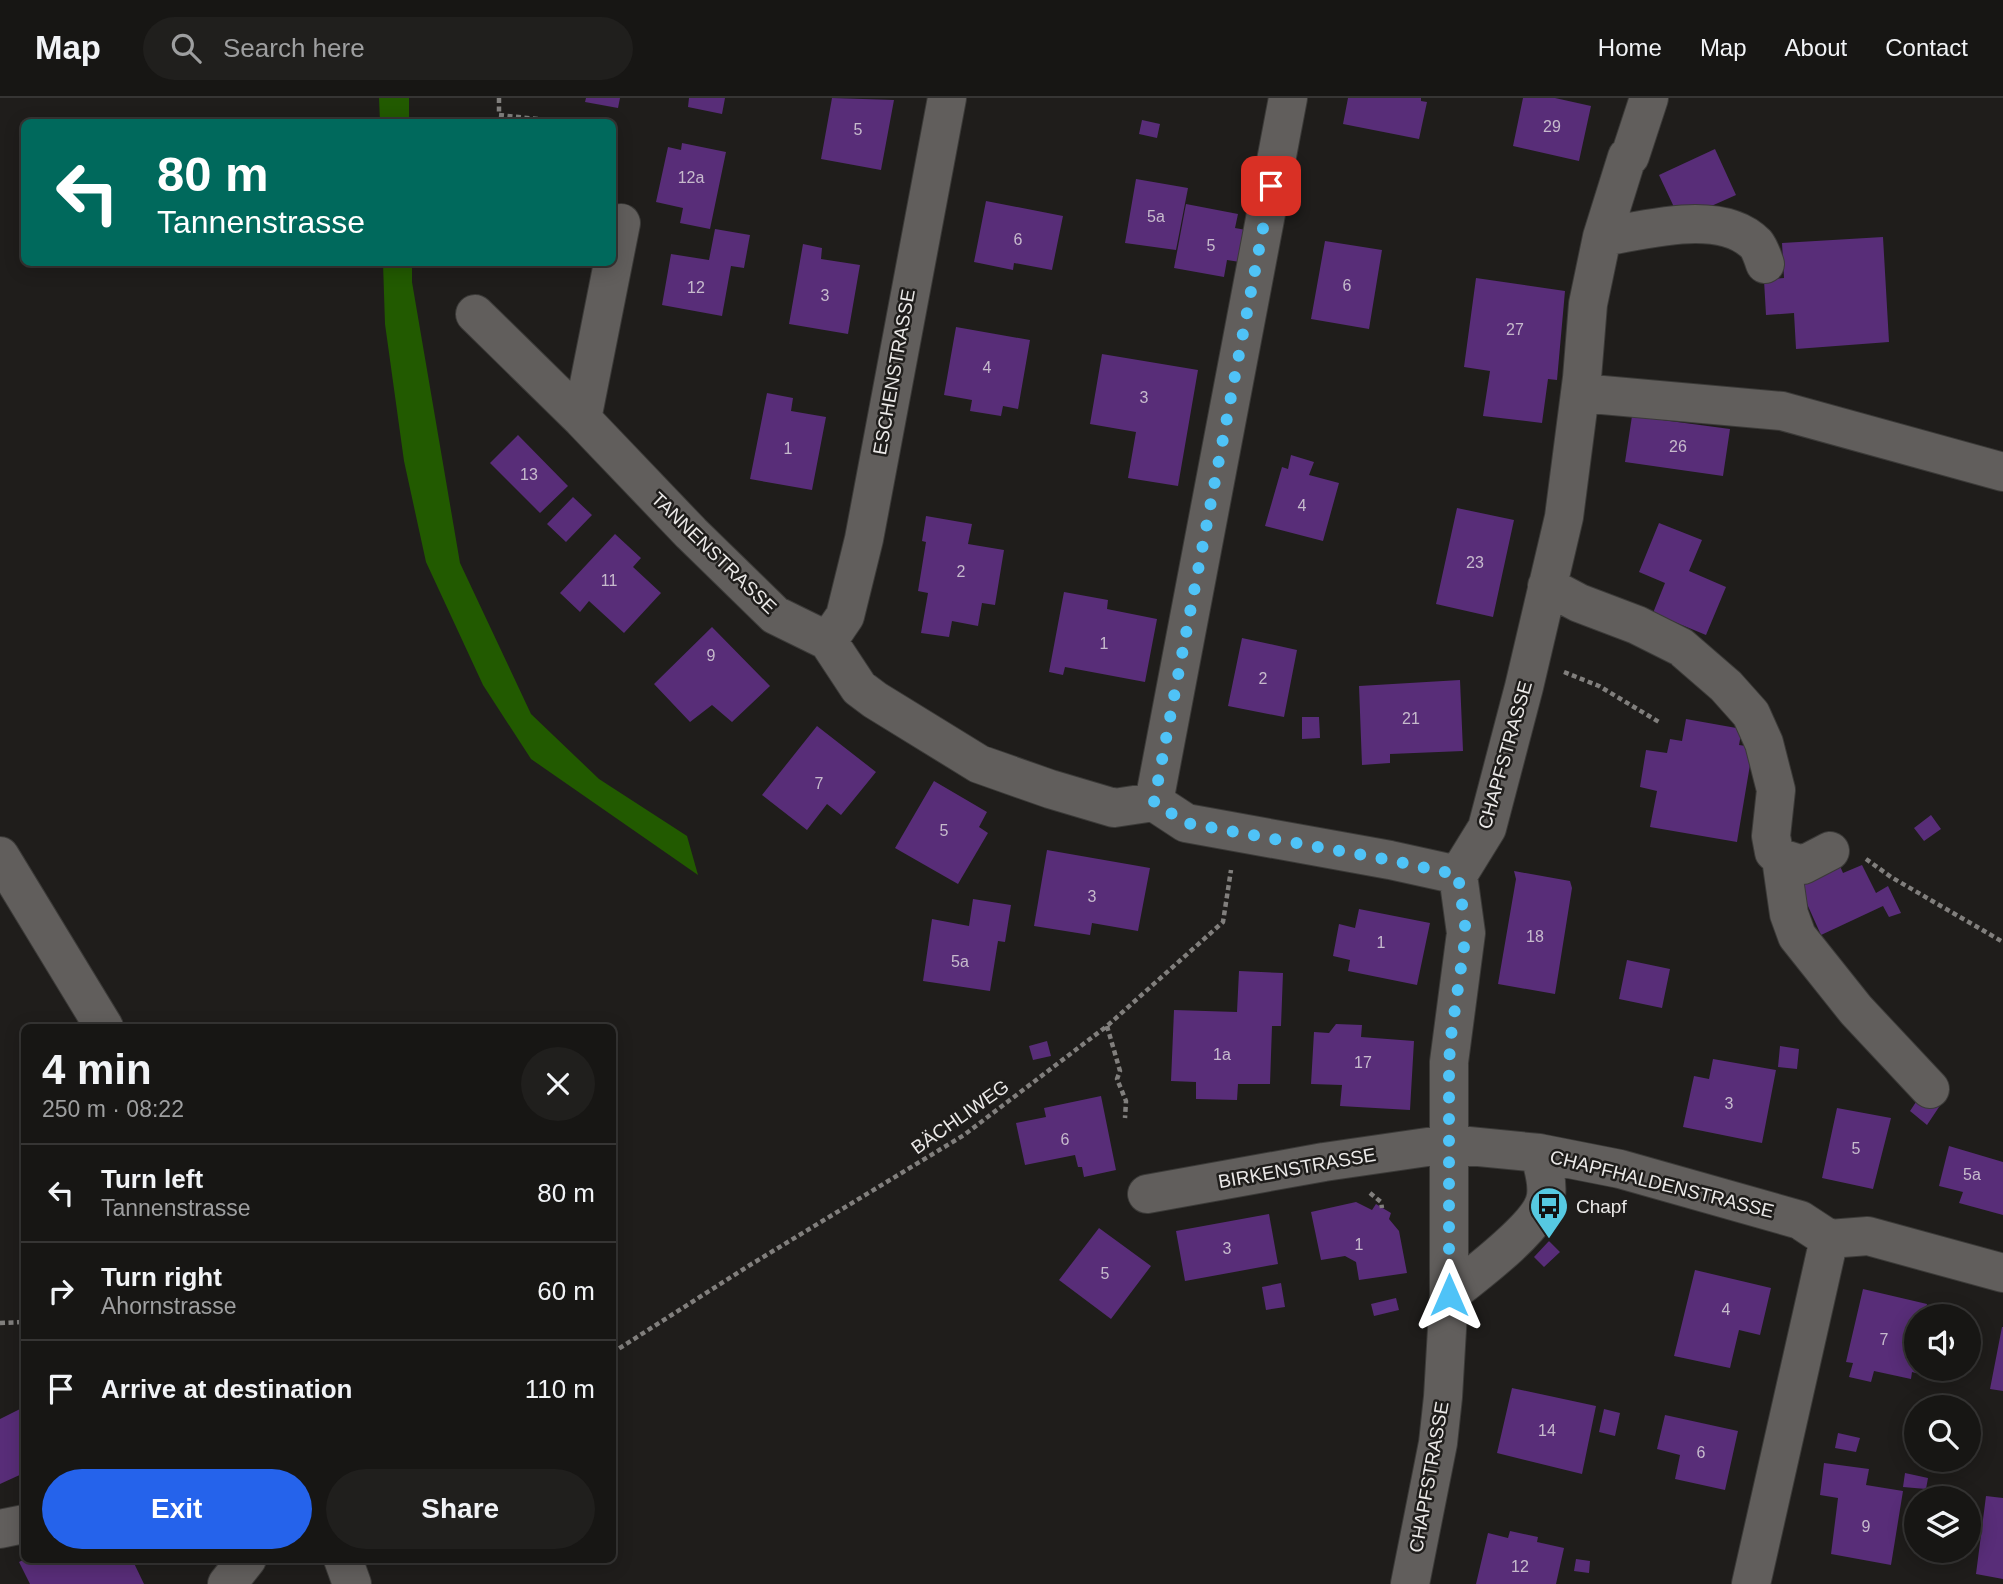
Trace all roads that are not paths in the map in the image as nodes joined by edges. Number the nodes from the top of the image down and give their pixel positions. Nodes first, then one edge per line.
1 (947, 98) edge
2 (1288, 98) edge
3 (1649, 98) edge
4 (621, 223) dead end
5 (1602, 237) junction
6 (616, 248) edge
7 (1765, 264) dead end
8 (612, 266) edge
9 (475, 314) dead end
10 (1580, 393) junction
11 (582, 419) junction
12 (2003, 472) edge
13 (1547, 586) junction
14 (828, 641) junction
15 (1154, 802) junction
16 (1830, 851) road end
17 (0, 856) edge
18 (1781, 858) junction
19 (1458, 875) junction
20 (102, 1024) edge
21 (1930, 1089) dead end
22 (1448, 1144) junction
23 (1539, 1153) junction
24 (1147, 1194) dead end
25 (1829, 1239) junction
26 (2003, 1273) edge
27 (1449, 1295) junction
28 (21, 1525) edge
29 (0, 1529) edge
30 (244, 1563) edge
31 (344, 1563) edge
32 (227, 1584) edge
33 (352, 1584) edge
34 (1410, 1584) edge
35 (1751, 1584) edge

1 - 14 street, ESCHENSTRASSE
2 - 15 street
3 - 5 street, CHAPFSTRASSE
4 - 6 street
5 - 7 street
5 - 10 street, CHAPFSTRASSE
8 - 11 street
9 - 11 street, TANNENSTRASSE
10 - 12 street
10 - 13 street, CHAPFSTRASSE
11 - 14 street, TANNENSTRASSE
13 - 18 street
13 - 19 street, CHAPFSTRASSE
14 - 15 street
15 - 19 street
16 - 18 street
17 - 20 street
18 - 21 street
19 - 22 street, CHAPFSTRASSE
22 - 23 street, CHAPFHALDENSTRASSE
22 - 24 street, BIRKENSTRASSE
22 - 27 street, CHAPFSTRASSE
23 - 25 street, CHAPFHALDENSTRASSE
23 - 27 street
25 - 26 street
25 - 35 street
27 - 34 street, CHAPFSTRASSE
28 - 29 street
30 - 32 street
31 - 33 street

